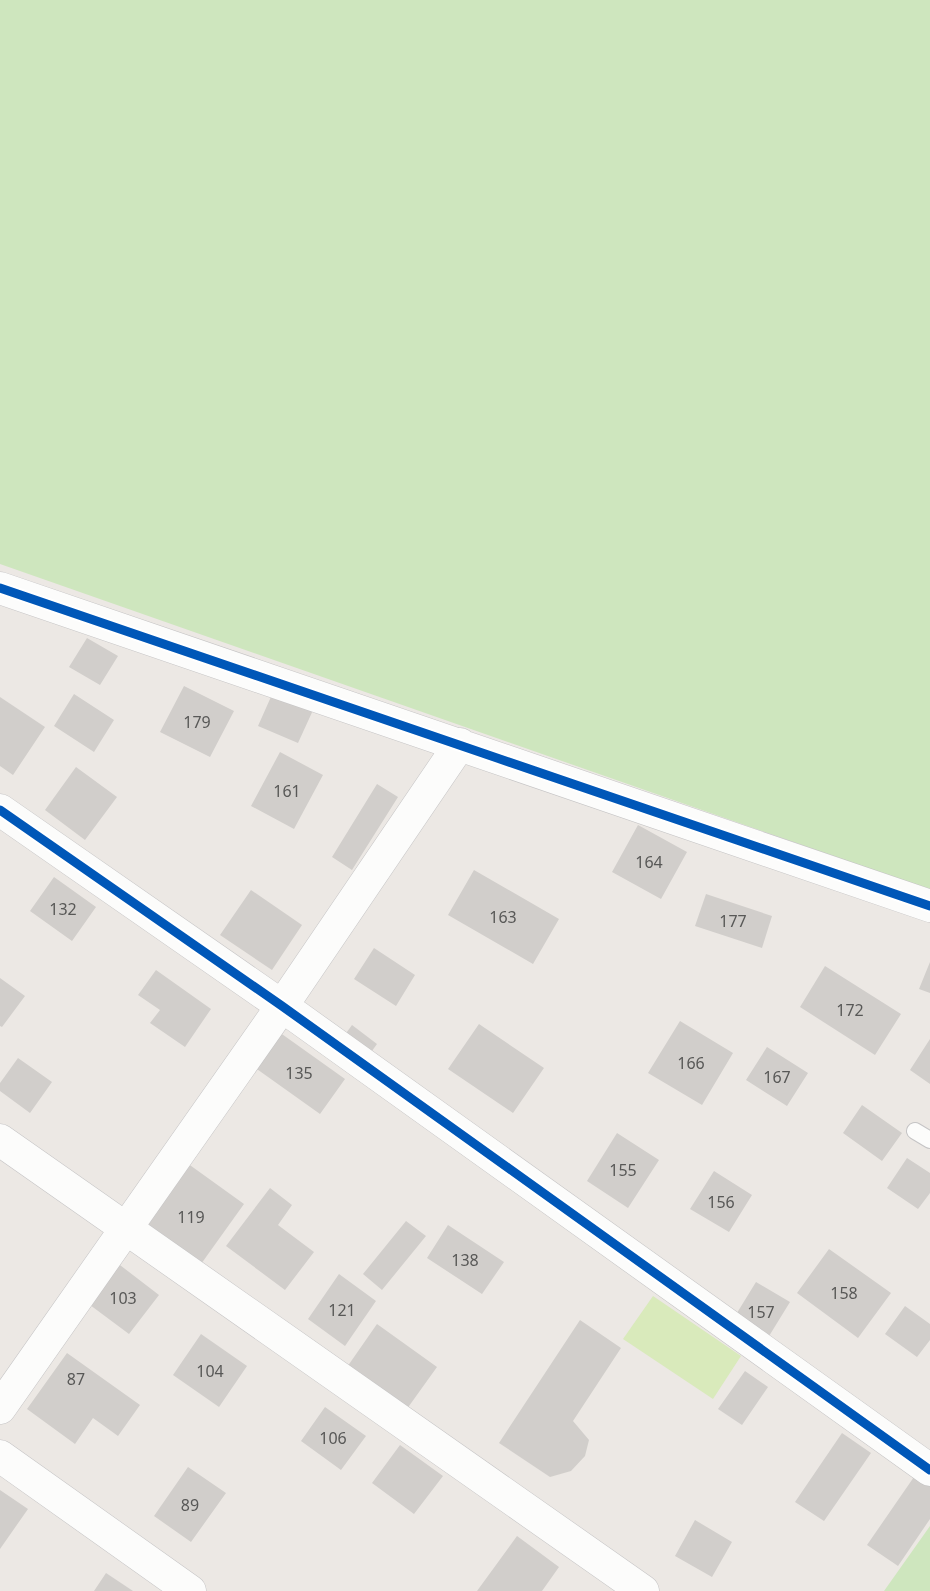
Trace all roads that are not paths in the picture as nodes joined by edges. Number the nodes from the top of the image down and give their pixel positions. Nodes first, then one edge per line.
1 (0, 588) edge
2 (460, 744) junction
3 (0, 810) edge
4 (930, 906) edge
5 (282, 1006) junction
6 (915, 1131) dead end
7 (0, 1140) edge
8 (930, 1140) edge
9 (126, 1228) junction
10 (0, 1408) edge
11 (0, 1456) edge
12 (930, 1470) edge
13 (190, 1591) edge
14 (643, 1591) edge

1 - 2 street
2 - 4 street
2 - 5 street
3 - 5 street
5 - 9 street
5 - 12 street
6 - 8 lane
7 - 9 street
9 - 10 street
9 - 14 street
11 - 13 street

